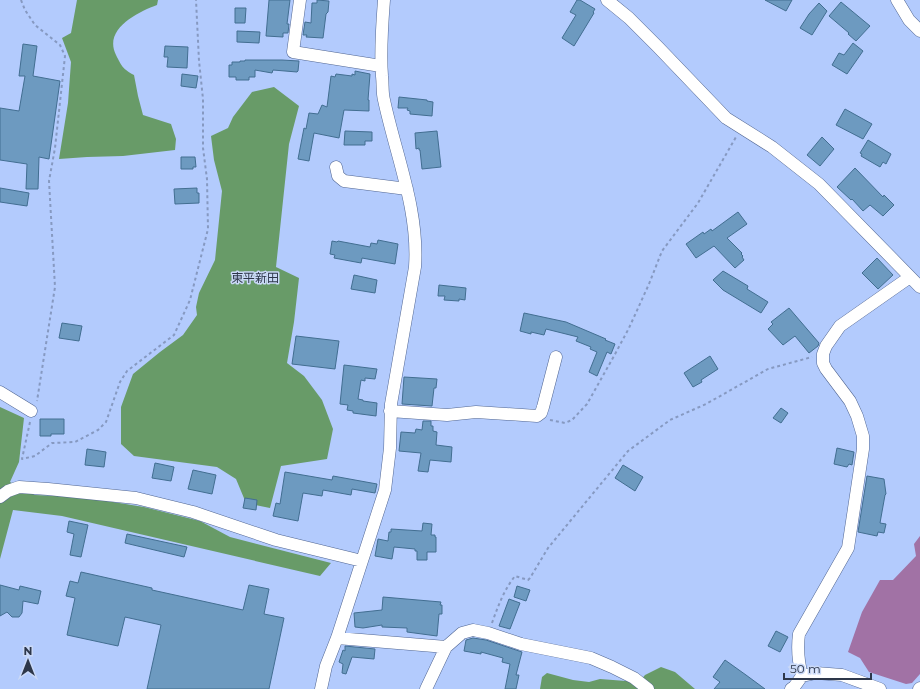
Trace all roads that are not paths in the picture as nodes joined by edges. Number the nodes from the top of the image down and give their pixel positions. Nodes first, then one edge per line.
1 (300, 0) edge
2 (384, 0) edge
3 (607, 0) edge
4 (897, 0) edge
5 (920, 31) edge
6 (382, 66) junction
7 (336, 167) dead end
8 (407, 189) junction
9 (910, 277) junction
10 (920, 287) edge
11 (556, 357) dead end
12 (0, 392) edge
13 (31, 411) road end
14 (390, 411) junction
15 (0, 497) edge
16 (362, 561) junction
17 (337, 638) junction
18 (446, 647) junction
19 (802, 676) junction
20 (794, 688) edge
21 (321, 689) edge
22 (426, 689) edge
23 (648, 689) edge
24 (880, 689) edge

1 - 6 street
2 - 6 street
3 - 9 street
4 - 5 street
6 - 8 street
7 - 8 street
8 - 14 street
9 - 10 street
9 - 19 street
11 - 14 street
12 - 13 street
14 - 16 street
15 - 16 street
16 - 17 street
17 - 18 street
17 - 21 street
18 - 22 street
18 - 23 street
19 - 20 street
19 - 24 street

